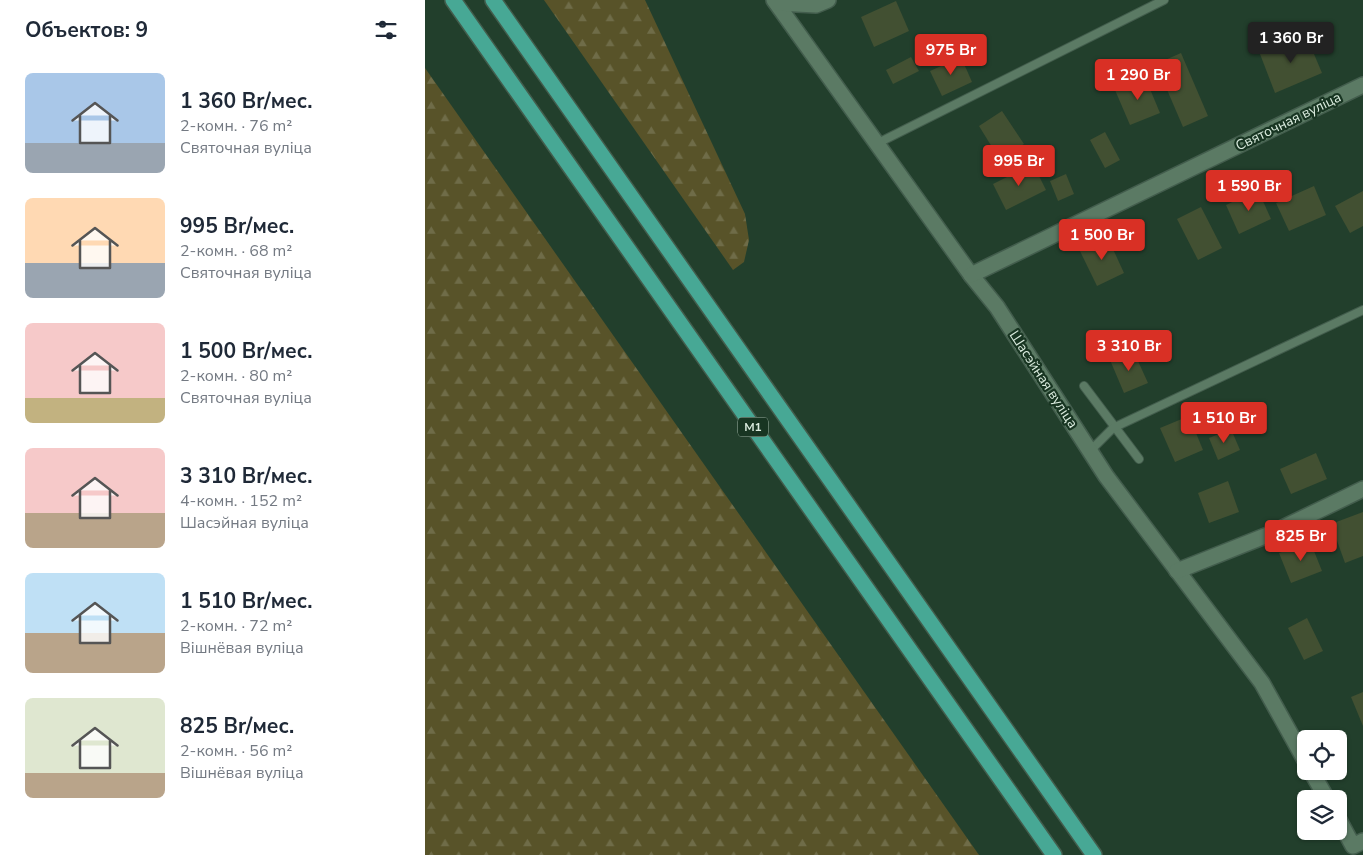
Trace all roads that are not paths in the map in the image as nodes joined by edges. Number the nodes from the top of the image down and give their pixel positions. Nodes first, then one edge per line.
1 (453, 0) edge
2 (493, 0) edge
3 (828, 0) edge
4 (1164, 0) edge
5 (776, 2) edge
6 (1363, 85) edge
7 (878, 143) junction
8 (971, 275) junction
9 (1363, 310) edge
10 (1084, 386) dead end
11 (1113, 428) junction
12 (1090, 451) junction
13 (1139, 459) dead end
14 (1363, 489) edge
15 (1177, 571) junction
16 (1297, 746) edge
17 (1347, 830) edge
18 (1358, 844) edge
19 (1054, 855) edge
20 (1094, 855) edge

1 - 19 highway, М1
2 - 20 highway, М1
3 - 5 street
4 - 7 lane
5 - 7 street, Шасэйная вуліца
6 - 8 street, Святочная вуліца
7 - 8 street, Шасэйная вуліца
8 - 12 street, Шасэйная вуліца
9 - 11 lane
10 - 11 lane
11 - 12 lane
11 - 13 lane
12 - 15 street, Шасэйная вуліца
14 - 15 street
15 - 16 street, Шасэйная вуліца
17 - 18 street

